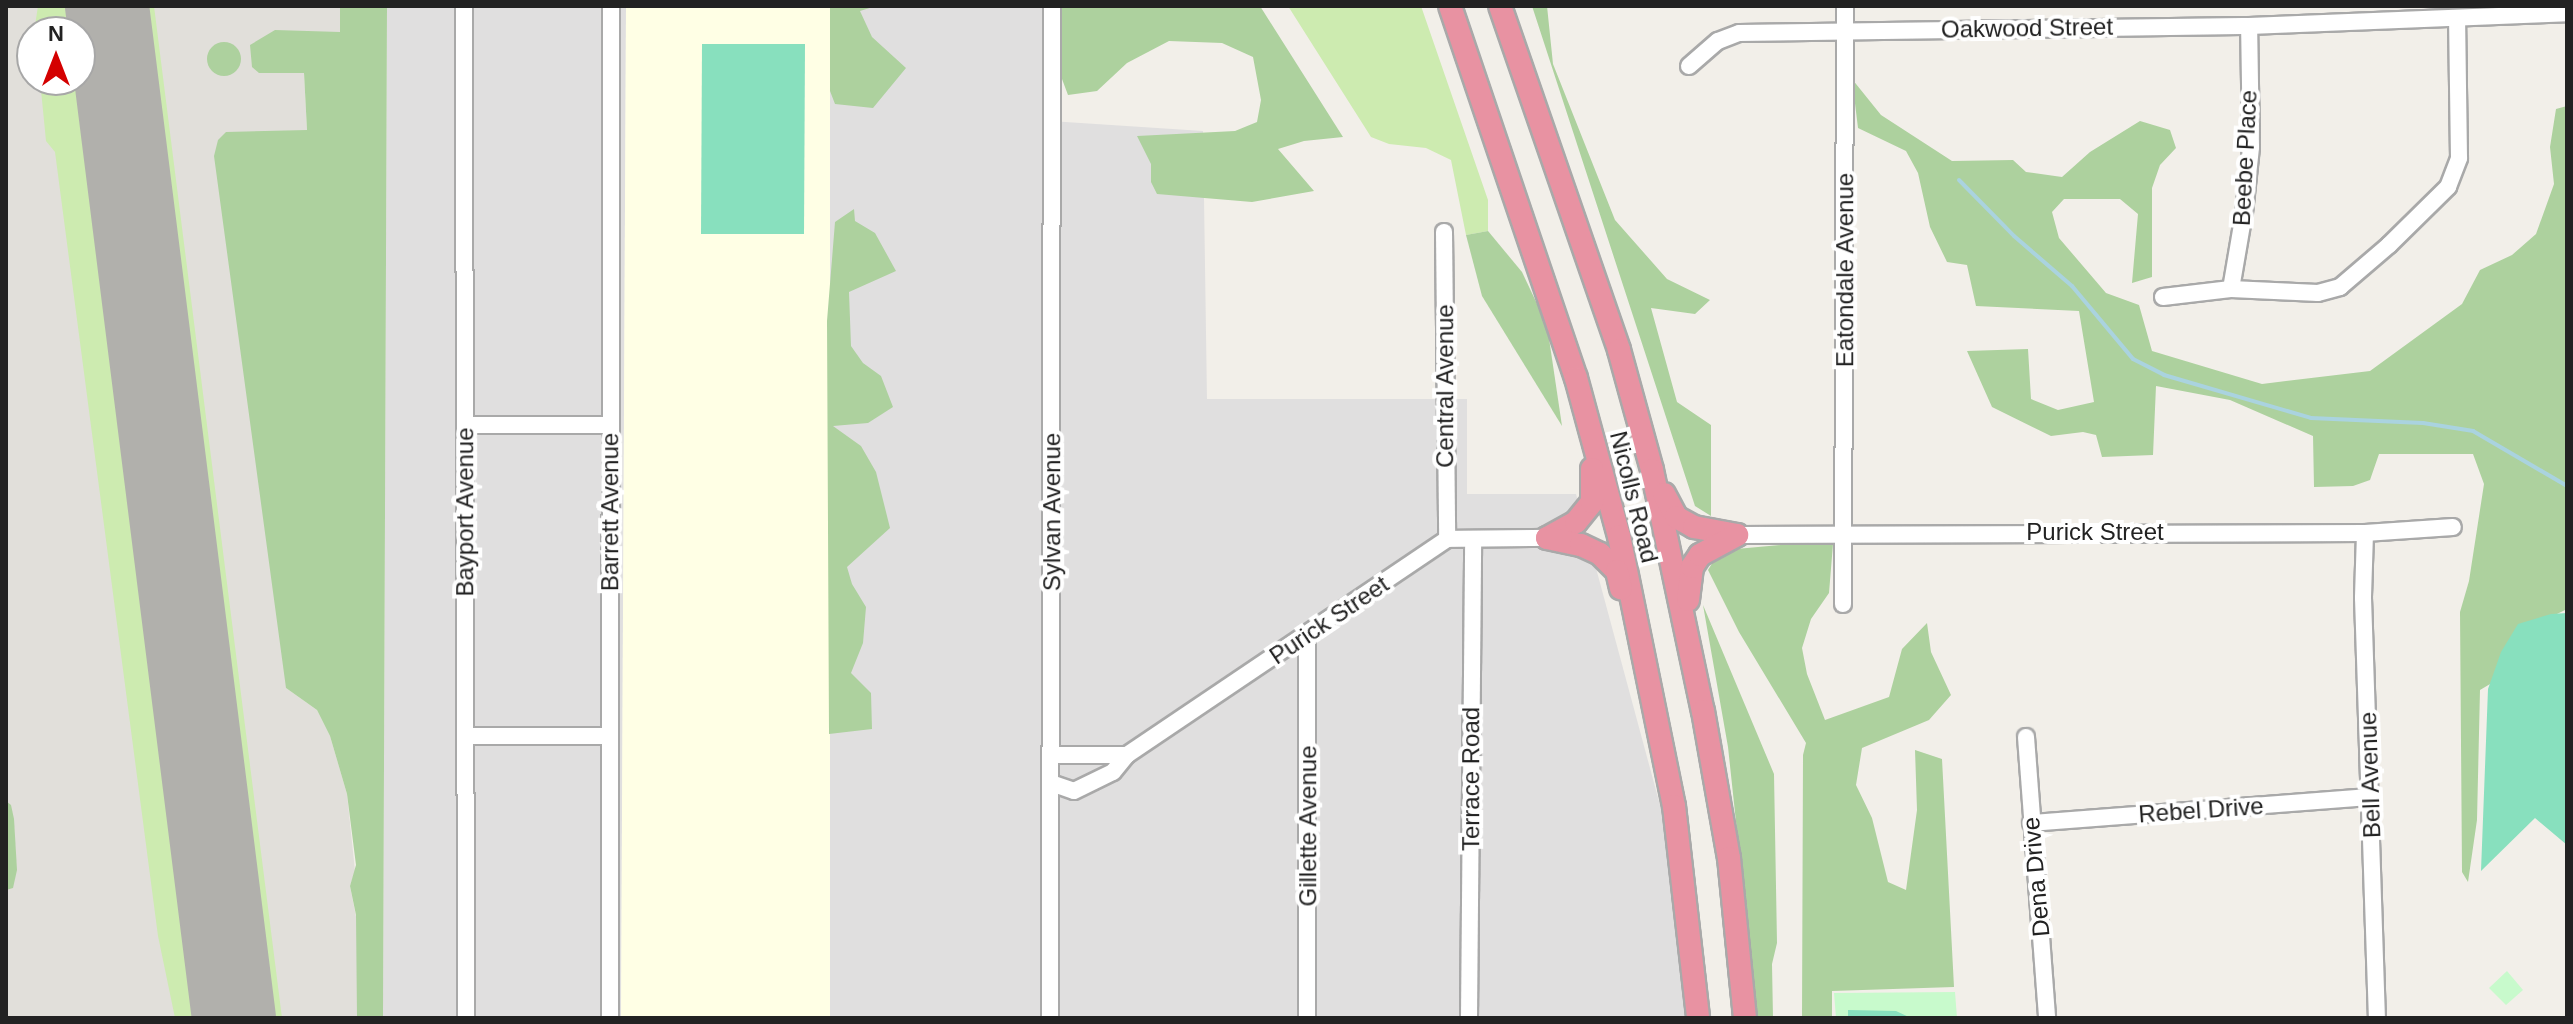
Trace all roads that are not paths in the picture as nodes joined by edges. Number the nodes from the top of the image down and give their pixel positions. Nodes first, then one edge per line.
1 (464, 6) edge
2 (611, 6) edge
3 (1052, 6) edge
4 (1450, 6) edge
5 (1500, 6) edge
6 (1845, 6) edge
7 (2567, 13) edge
8 (2457, 20) junction
9 (2249, 26) junction
10 (1845, 30) junction
11 (1689, 66) dead end
12 (1444, 232) dead end
13 (2231, 289) junction
14 (2163, 297) dead end
15 (1585, 409) junction
16 (465, 425) junction
17 (610, 425) junction
18 (1652, 470) junction
19 (2453, 527) dead end
20 (2365, 533) junction
21 (1845, 534) junction
22 (1737, 535) junction
23 (1547, 538) junction
24 (1447, 539) junction
25 (1473, 541) junction
26 (1843, 604) dead end
27 (1638, 628) junction
28 (1307, 634) junction
29 (1691, 653) junction
30 (466, 736) junction
31 (610, 736) junction
32 (2026, 737) dead end
33 (1051, 755) junction
34 (1127, 755) junction
35 (1051, 783) junction
36 (2371, 797) junction
37 (2031, 823) junction
38 (466, 1018) edge
39 (610, 1018) edge
40 (1050, 1018) edge
41 (1307, 1018) edge
42 (1469, 1018) edge
43 (1698, 1018) edge
44 (1745, 1018) edge
45 (2047, 1018) edge
46 (2377, 1018) edge

1 - 16 street, Bayport Avenue
2 - 17 street, Barrett Avenue
3 - 33 street, Sylvan Avenue
4 - 15 highway, Nicolls Road
5 - 18 highway, Nicolls Road
6 - 10 street, Eatondale Avenue
7 - 8 street, Oakwood Street
8 - 9 street, Oakwood Street
8 - 13 street
9 - 10 street, Oakwood Street
9 - 13 street, Beebe Place
10 - 11 street, Oakwood Street
10 - 21 street, Eatondale Avenue
12 - 24 street, Central Avenue
13 - 14 street
15 - 23 highway
15 - 27 highway, Nicolls Road
16 - 17 street
16 - 30 street, Bayport Avenue
17 - 31 street, Barrett Avenue
18 - 22 highway
18 - 29 highway, Nicolls Road
19 - 20 street, Purick Street
20 - 21 street, Purick Street
20 - 36 street, Bell Avenue
21 - 22 street, Purick Street
21 - 26 street, Eatondale Avenue
22 - 29 highway
23 - 25 street
23 - 27 highway
24 - 25 street
24 - 28 street, Purick Street
25 - 42 street, Terrace Road
27 - 43 highway, Nicolls Road
28 - 34 street, Purick Street
28 - 41 street, Gillette Avenue
29 - 44 highway, Nicolls Road
30 - 31 street
30 - 38 street, Bayport Avenue
31 - 39 street, Barrett Avenue
32 - 37 street, Dena Drive
33 - 34 street
33 - 35 street, Sylvan Avenue
34 - 35 street, Purick Street
35 - 40 street, Sylvan Avenue
36 - 37 street, Rebel Drive
36 - 46 street, Bell Avenue
37 - 45 street, Dena Drive

